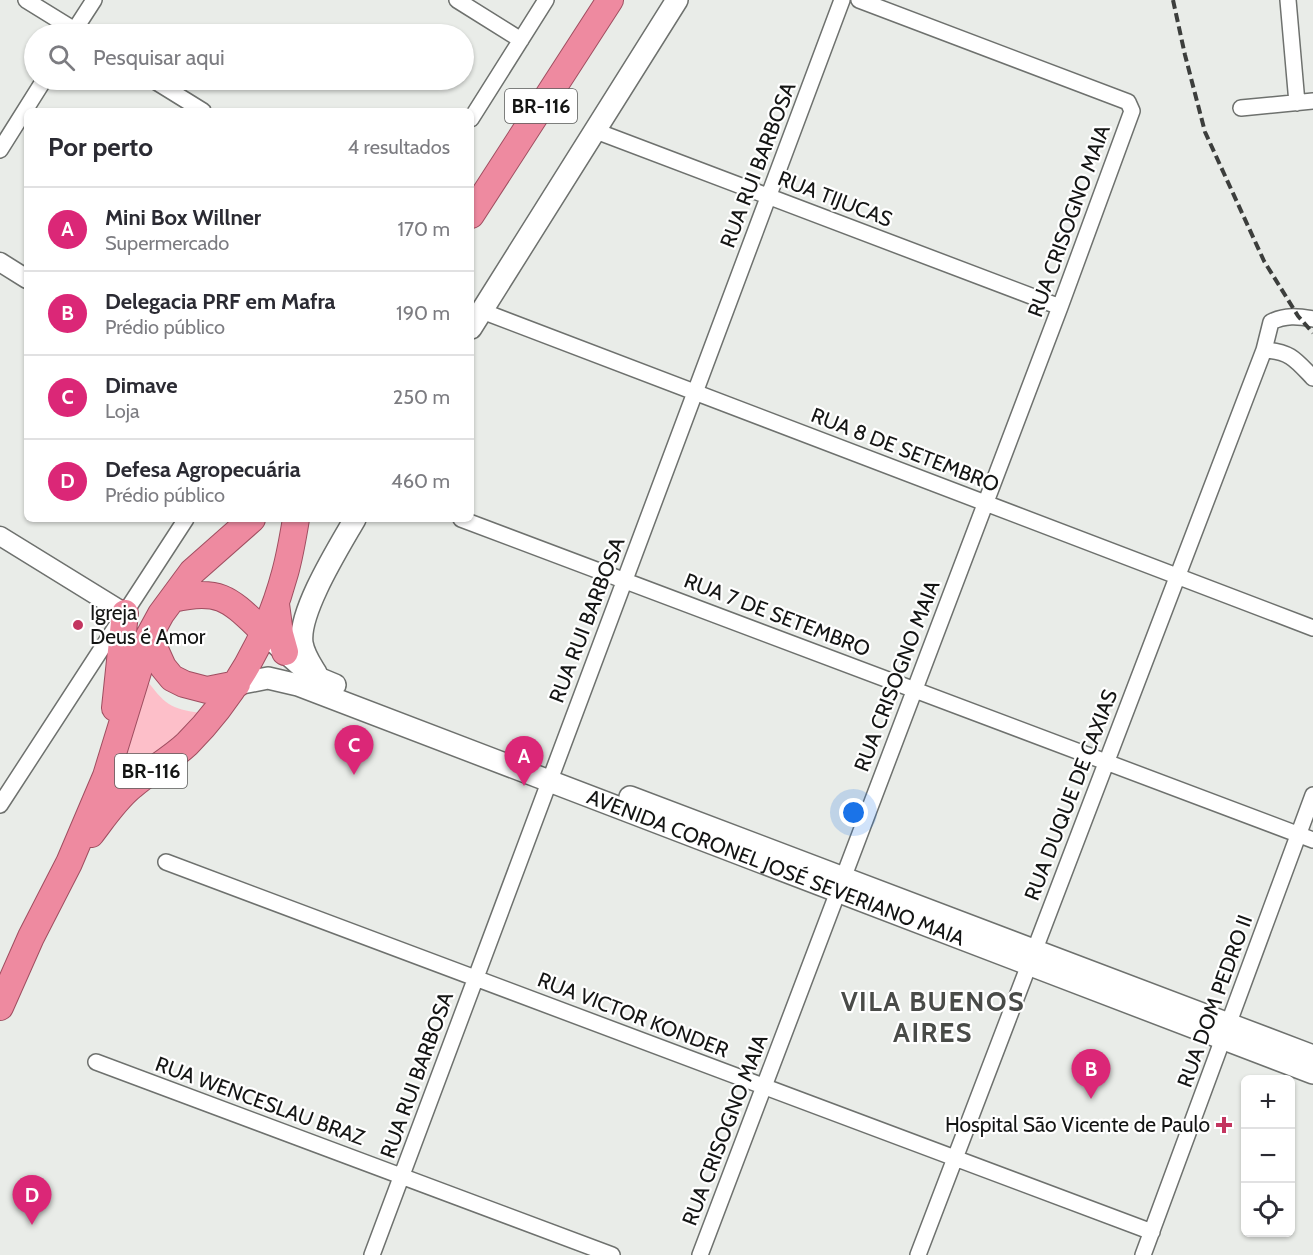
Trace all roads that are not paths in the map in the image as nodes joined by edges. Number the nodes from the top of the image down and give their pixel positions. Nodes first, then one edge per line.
1 (26, 0) edge
2 (94, 0) edge
3 (457, 0) edge
4 (546, 0) edge
5 (610, 0) edge
6 (676, 0) edge
7 (842, 0) edge
8 (859, 0) edge
9 (1288, 0) edge
10 (62, 24) edge
11 (81, 24) edge
12 (521, 40) junction
13 (38, 90) edge
14 (169, 90) edge
15 (1313, 101) edge
16 (1297, 103) junction
17 (26, 108) edge
18 (198, 108) edge
19 (1241, 108) dead end
20 (24, 112) edge
21 (474, 113) edge
22 (596, 131) junction
23 (0, 150) edge
24 (768, 196) junction
25 (474, 210) edge
26 (0, 262) edge
27 (24, 277) edge
28 (1060, 307) junction
29 (476, 320) edge
30 (1313, 320) edge
31 (1264, 350) junction
32 (1313, 378) edge
33 (695, 392) junction
34 (985, 503) junction
35 (184, 522) edge
36 (249, 522) edge
37 (295, 522) edge
38 (353, 522) edge
39 (469, 522) edge
40 (0, 536) edge
41 (1177, 576) junction
42 (624, 580) junction
43 (173, 599) junction
44 (276, 604) junction
45 (124, 612) junction
46 (1313, 628) edge
47 (264, 632) junction
48 (149, 636) junction
49 (285, 652) junction
50 (319, 679) junction
51 (237, 684) junction
52 (914, 690) junction
53 (1106, 762) junction
54 (551, 775) junction
55 (106, 776) junction
56 (1313, 795) edge
57 (0, 806) edge
58 (1306, 837) edge
59 (166, 862) dead end
60 (69, 863) junction
61 (840, 885) junction
62 (1032, 958) junction
63 (476, 978) junction
64 (0, 1007) edge
65 (1226, 1031) junction
66 (1313, 1056) edge
67 (96, 1062) dead end
68 (1313, 1073) edge
69 (764, 1086) junction
70 (955, 1158) junction
71 (401, 1176) junction
72 (1152, 1232) junction
73 (372, 1255) edge
74 (612, 1255) edge
75 (700, 1255) edge
76 (918, 1255) edge
77 (1143, 1255) edge

1 - 10 street
2 - 11 street
3 - 12 street
4 - 12 street
5 - 25 highway, BR-116
6 - 22 main road
7 - 24 street, RUA RUI BARBOSA
8 - 28 street, RUA CRISOGNO MAIA
9 - 16 street
12 - 21 street
13 - 17 street
14 - 18 street
15 - 16 street
16 - 19 street
20 - 23 street
22 - 24 street, RUA TIJUCAS
22 - 29 main road
24 - 28 street, RUA TIJUCAS
24 - 33 street, RUA RUI BARBOSA
26 - 27 street
28 - 34 street, RUA CRISOGNO MAIA
29 - 33 street, RUA 8 DE SETEMBRO
30 - 31 street, RUA DUQUE DE CAXIAS
31 - 32 street
31 - 41 street, RUA DUQUE DE CAXIAS
33 - 34 street, RUA 8 DE SETEMBRO
33 - 42 street, RUA RUI BARBOSA
34 - 41 street, RUA 8 DE SETEMBRO
34 - 52 street, RUA CRISOGNO MAIA
35 - 45 street
36 - 43 highway, BR-116
37 - 44 highway, BR-116
38 - 50 main road
39 - 42 street, RUA 7 DE SETEMBRO
40 - 45 street
41 - 46 street, RUA 8 DE SETEMBRO
41 - 53 street, RUA DUQUE DE CAXIAS
42 - 52 street, RUA 7 DE SETEMBRO
42 - 54 street, RUA RUI BARBOSA
43 - 47 highway
43 - 48 highway, BR-116
44 - 47 highway, BR-116
44 - 49 highway
45 - 55 highway
45 - 57 street
47 - 49 main road, AVENIDA CORONEL JOSÉ SEVERIANO MAIA
47 - 51 highway, BR-116
48 - 51 highway
48 - 55 highway, BR-116
49 - 50 main road, AVENIDA CORONEL JOSÉ SEVERIANO MAIA
50 - 54 main road, AVENIDA CORONEL JOSÉ SEVERIANO MAIA
51 - 54 main road, AVENIDA CORONEL JOSÉ SEVERIANO MAIA
51 - 60 highway, BR-116
52 - 53 street, RUA 7 DE SETEMBRO
52 - 61 street, RUA CRISOGNO MAIA
53 - 58 street, RUA 7 DE SETEMBRO
53 - 62 street, RUA DUQUE DE CAXIAS
54 - 61 main road, AVENIDA CORONEL JOSÉ SEVERIANO MAIA
54 - 63 street, RUA RUI BARBOSA
55 - 60 highway, BR-116
56 - 58 street, RUA DOM PEDRO II
58 - 65 street, RUA DOM PEDRO II
59 - 63 street, RUA VICTOR KONDER
60 - 64 highway, BR-116
61 - 62 main road, AVENIDA CORONEL JOSÉ SEVERIANO MAIA
61 - 69 street, RUA CRISOGNO MAIA
62 - 65 main road, AVENIDA CORONEL JOSÉ SEVERIANO MAIA
62 - 70 street, RUA DUQUE DE CAXIAS
63 - 69 street, RUA VICTOR KONDER
63 - 71 street, RUA RUI BARBOSA
65 - 66 main road, AVENIDA CORONEL JOSÉ SEVERIANO MAIA
65 - 68 main road, AVENIDA CORONEL JOSÉ SEVERIANO MAIA
65 - 72 street, RUA DOM PEDRO II
67 - 71 street, RUA WENCESLAU BRAZ
69 - 70 street, RUA VICTOR KONDER
69 - 75 street, RUA CRISOGNO MAIA
70 - 72 street, RUA VICTOR KONDER
70 - 76 street, RUA DUQUE DE CAXIAS
71 - 73 street, RUA RUI BARBOSA
71 - 74 street, RUA WENCESLAU BRAZ
72 - 77 street, RUA DOM PEDRO II

